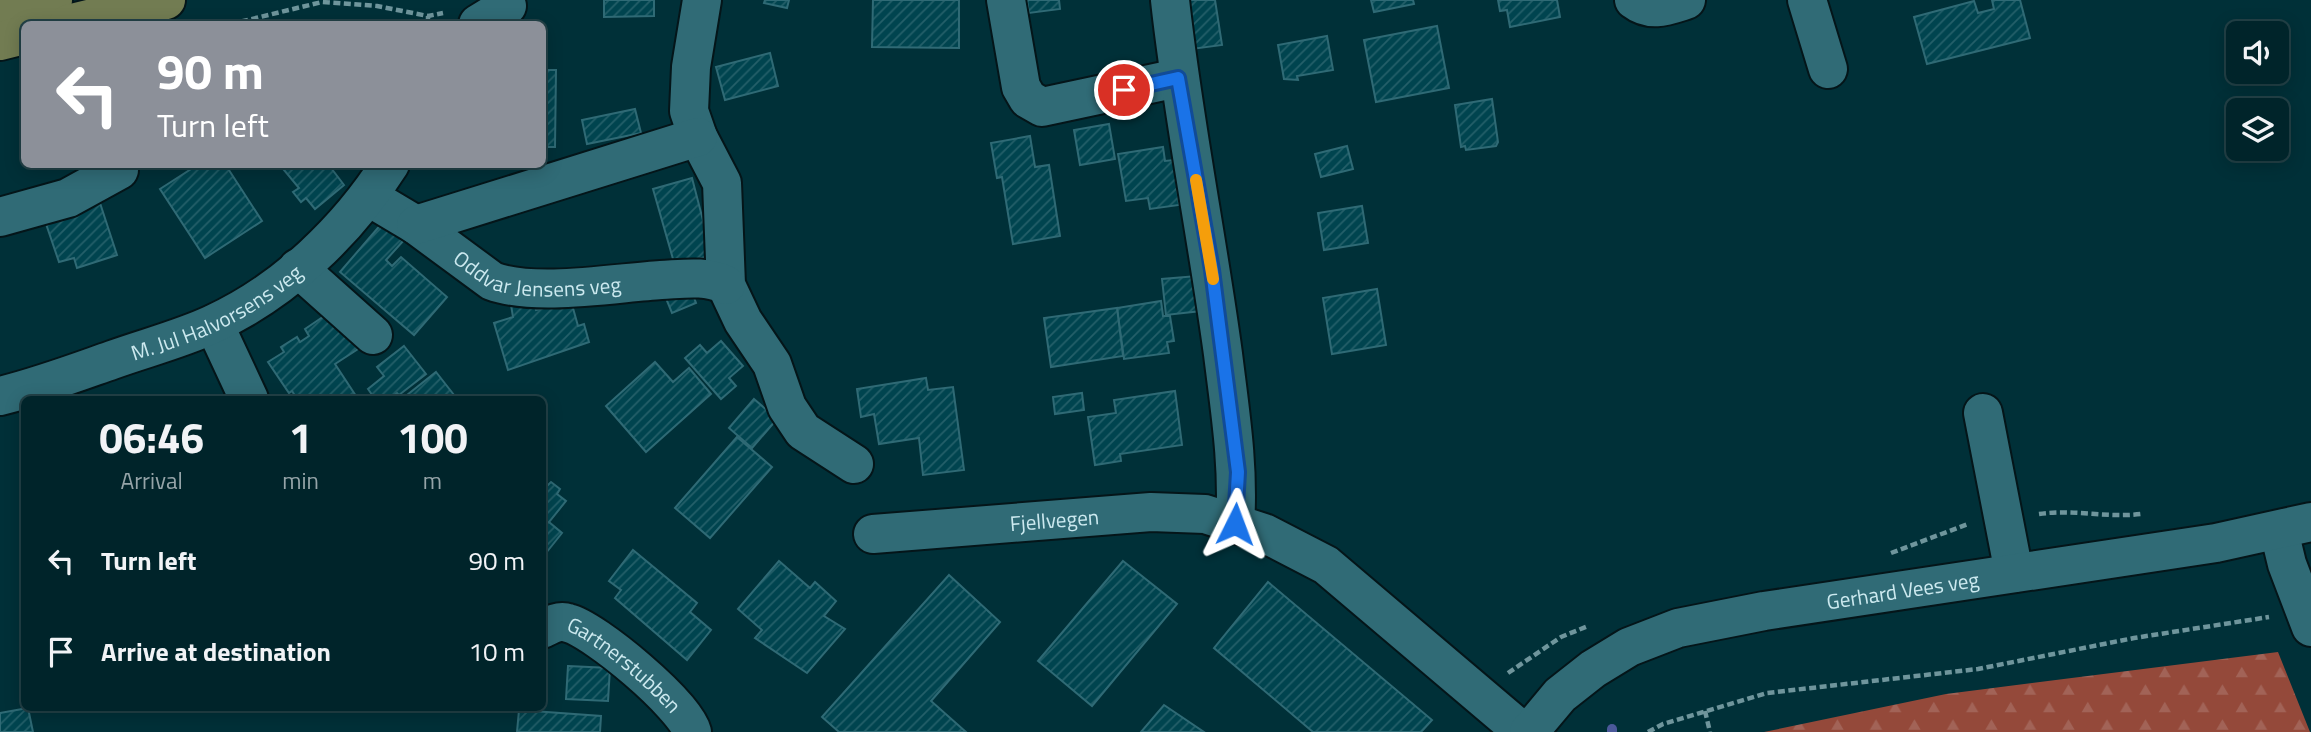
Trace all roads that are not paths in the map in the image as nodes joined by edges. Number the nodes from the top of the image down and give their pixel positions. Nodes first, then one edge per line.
1 (53, 0) edge
2 (166, 0) edge
3 (702, 0) edge
4 (1006, 0) edge
5 (1170, 0) edge
6 (1634, 0) edge
7 (1686, 0) edge
8 (1807, 0) edge
9 (0, 12) edge
10 (80, 21) edge
11 (21, 36) edge
12 (0, 41) edge
13 (1828, 69) dead end
14 (1178, 78) junction
15 (698, 137) junction
16 (387, 168) edge
17 (119, 170) dead end
18 (369, 197) junction
19 (0, 217) edge
20 (416, 225) junction
21 (298, 268) junction
22 (726, 285) junction
23 (214, 324) junction
24 (373, 335) dead end
25 (2, 386) edge
26 (248, 396) edge
27 (1983, 412) dead end
28 (854, 464) dead end
29 (1235, 524) junction
30 (2295, 526) edge
31 (873, 534) dead end
32 (2014, 573) junction
33 (2308, 619) edge
34 (546, 628) edge
35 (692, 732) edge
36 (1523, 732) edge
37 (1528, 732) edge

1 - 9 main road
2 - 10 main road
3 - 15 street
4 - 14 street
5 - 14 street
6 - 7 street
8 - 13 street
11 - 12 main road
14 - 29 street
15 - 20 street
15 - 22 street
16 - 18 street, M. Jul Halvorsens veg
17 - 19 street
18 - 20 street, Oddvar Jensens veg
18 - 21 street, M. Jul Halvorsens veg
20 - 22 street, Oddvar Jensens veg
21 - 23 street, M. Jul Halvorsens veg
21 - 24 street
22 - 28 street
23 - 25 street, M. Jul Halvorsens veg
23 - 26 street
27 - 32 street
29 - 31 street, Fjellvegen
29 - 36 street, Fjellvegen
30 - 32 street, Gerhard Vees veg
30 - 33 street
32 - 37 street, Gerhard Vees veg
34 - 35 street, Gartnerstubben

